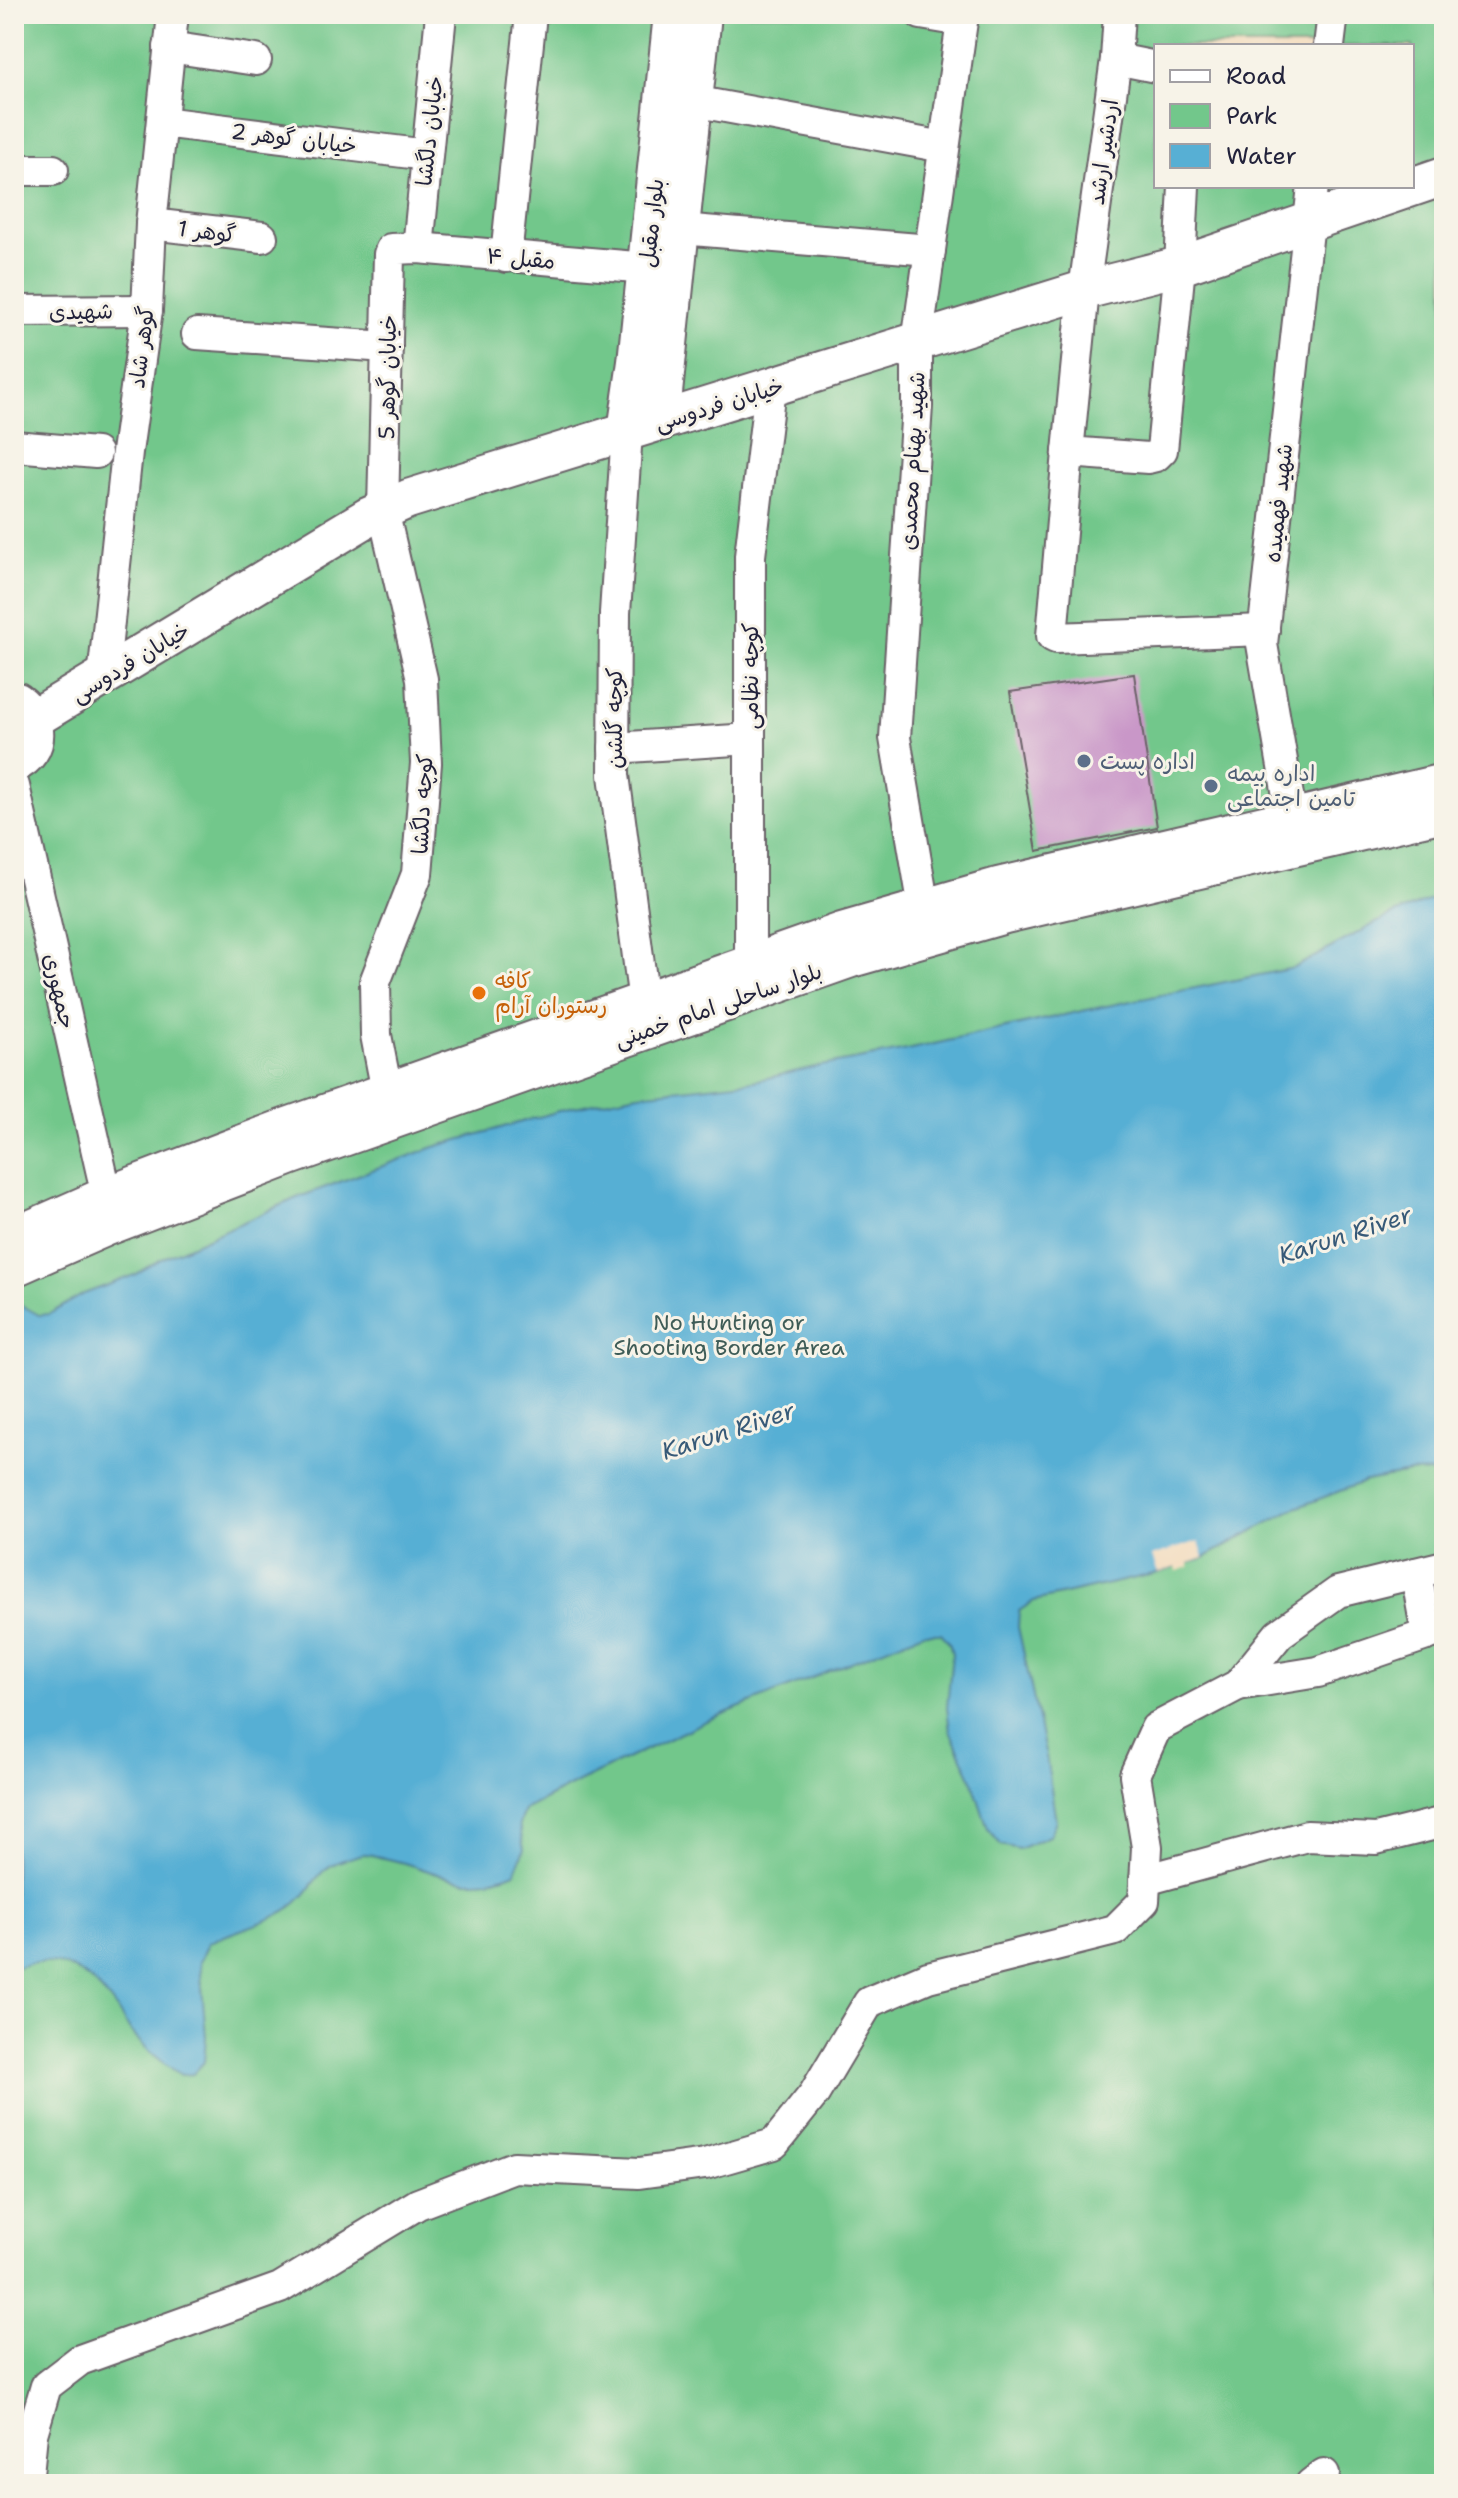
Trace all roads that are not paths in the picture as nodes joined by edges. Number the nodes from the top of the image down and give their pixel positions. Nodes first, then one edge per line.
1 (173, 14) edge
2 (441, 14) edge
3 (531, 14) edge
4 (673, 14) edge
5 (702, 14) edge
6 (921, 14) edge
7 (1119, 14) edge
8 (1329, 15) edge
9 (962, 18) edge
10 (1329, 44) edge
11 (169, 47) junction
12 (1116, 59) junction
13 (256, 60) dead end
14 (1154, 67) edge
15 (693, 101) junction
16 (162, 122) junction
17 (944, 147) junction
18 (427, 155) junction
19 (14, 170) edge
20 (53, 170) dead end
21 (1444, 176) edge
22 (1414, 186) edge
23 (1184, 188) edge
24 (1313, 188) edge
25 (1409, 188) edge
26 (1308, 223) junction
27 (151, 224) junction
28 (681, 229) junction
29 (262, 237) dead end
30 (407, 248) junction
31 (930, 250) junction
32 (506, 257) junction
33 (1180, 266) junction
34 (647, 268) junction
35 (1084, 290) junction
36 (147, 310) junction
37 (14, 311) edge
38 (197, 334) dead end
39 (917, 343) junction
40 (387, 347) junction
41 (770, 388) junction
42 (644, 427) junction
43 (14, 446) edge
44 (1068, 452) junction
45 (96, 453) dead end
46 (383, 510) junction
47 (1264, 630) junction
48 (103, 678) junction
49 (24, 710) edge
50 (750, 739) junction
51 (614, 748) junction
52 (14, 763) edge
53 (1444, 783) edge
54 (14, 786) edge
55 (1444, 812) edge
56 (1292, 819) junction
57 (924, 908) junction
58 (750, 964) junction
59 (644, 1002) junction
60 (387, 1092) junction
61 (110, 1210) junction
62 (14, 1237) edge
63 (14, 1267) edge
64 (1430, 1569) edge
65 (1435, 1632) edge
66 (1238, 1685) junction
67 (1444, 1822) edge
68 (1145, 1880) junction
69 (27, 2484) edge

1 - 11 street, گوهر شاد
2 - 18 street, خیابان دلگشا
3 - 32 street
4 - 34 main road, بلوار مقبل
5 - 15 main road, بلوار مقبل
6 - 9 street
7 - 12 street, اردشیر ارشد
8 - 10 street
9 - 17 street, شهید بهنام محمدی
11 - 13 street
11 - 16 street, گوهر شاد
12 - 14 street
12 - 35 street, اردشیر ارشد
15 - 17 street
15 - 28 main road, بلوار مقبل
16 - 18 street, خیابان گوهر 2
16 - 27 street, گوهر شاد
17 - 31 street, شهید بهنام محمدی
18 - 30 street, خیابان دلگشا
19 - 20 street
21 - 22 main road, خیابان فردوسی
23 - 33 street
24 - 26 street, شهید فهمیده
25 - 26 main road, خیابان فردوسی
26 - 33 main road, خیابان فردوسی
26 - 47 street, شهید فهمیده
27 - 29 street, گوهر 1
27 - 36 street, گوهر شاد
28 - 31 street
28 - 42 main road, بلوار مقبل
30 - 32 street, مقبل ۴
30 - 40 street, خیابان گوهر 5
31 - 39 street, شهید بهنام محمدی
32 - 34 street, مقبل ۴
33 - 35 main road, خیابان فردوسی
33 - 44 street
34 - 42 main road, بلوار مقبل
35 - 39 main road, خیابان فردوسی
35 - 44 street, اردشیر ارشد
36 - 37 street, شهیدی
36 - 48 street, گوهر شاد
38 - 40 street
39 - 41 main road, خیابان فردوسی
39 - 57 street, شهید بهنام محمدی
40 - 46 street, خیابان گوهر 5
41 - 42 main road, خیابان فردوسی
41 - 50 street, کوچه نظامی
42 - 46 main road, خیابان فردوسی
42 - 51 street, کوچه گلشن
43 - 45 street
44 - 47 street, اردشیر ارشد
46 - 48 main road, خیابان فردوسی
46 - 60 street, کوچه دلگشا
47 - 56 street, شهید فهمیده
48 - 49 main road, خیابان فردوسی
49 - 52 main road
50 - 51 street
50 - 58 street, کوچه نظامی
51 - 59 street, کوچه گلشن
53 - 56 main road, بلوار ساحلی امام خمینی
54 - 61 street, جمهوری
55 - 61 main road, بلوار ساحلی امام خمینی
56 - 57 main road, بلوار ساحلی امام خمینی
57 - 58 main road, بلوار ساحلی امام خمینی
58 - 59 main road, بلوار ساحلی امام خمینی
59 - 60 main road, بلوار ساحلی امام خمینی
60 - 61 main road, بلوار ساحلی امام خمینی
61 - 62 main road, بلوار ساحلی امام خمینی
61 - 63 main road, بلوار ساحلی امام خمینی
64 - 65 street
64 - 66 street
65 - 66 street
66 - 68 street
67 - 68 street
68 - 69 street

